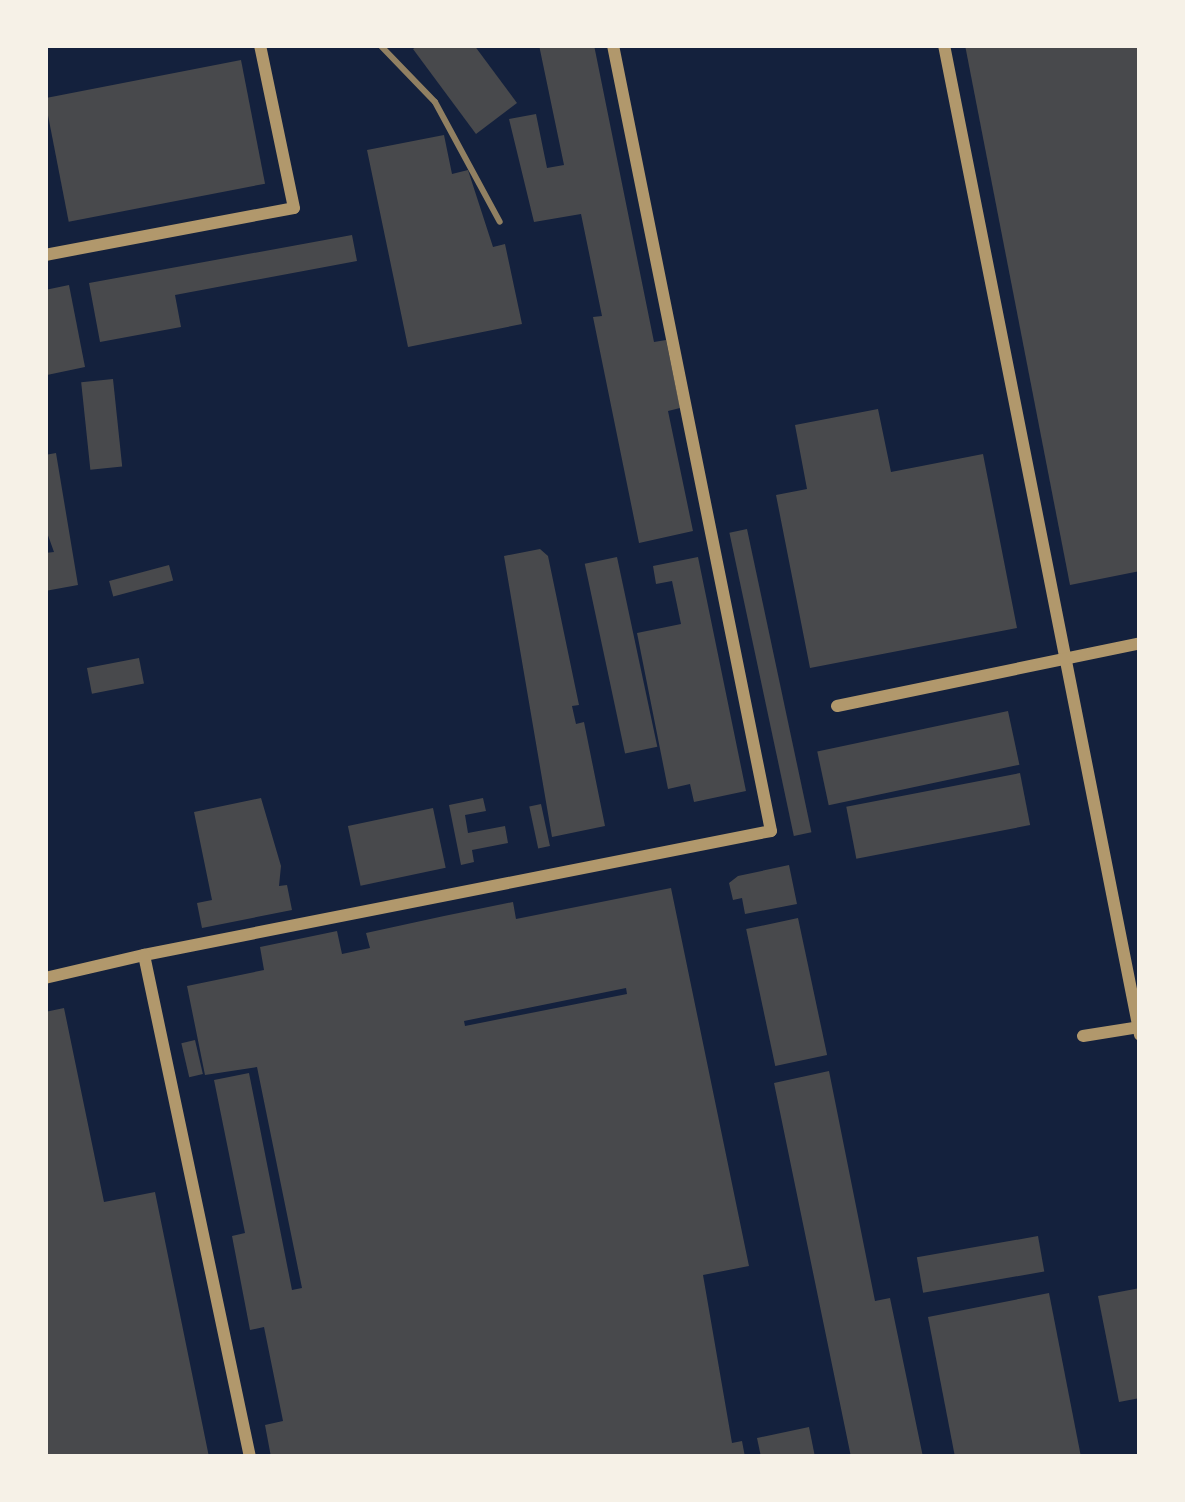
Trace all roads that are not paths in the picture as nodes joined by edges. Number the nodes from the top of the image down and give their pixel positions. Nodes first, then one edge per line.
1 (260, 45) edge
2 (613, 45) edge
3 (944, 45) edge
4 (45, 255) edge
5 (1140, 643) edge
6 (1066, 657) junction
7 (837, 706) dead end
8 (144, 955) junction
9 (45, 978) edge
10 (1140, 1030) edge
11 (1083, 1036) dead end
12 (250, 1457) edge

1 - 4 street
2 - 8 street
3 - 6 street
5 - 6 street
6 - 7 street
6 - 10 street
8 - 9 street
8 - 12 street
10 - 11 street

